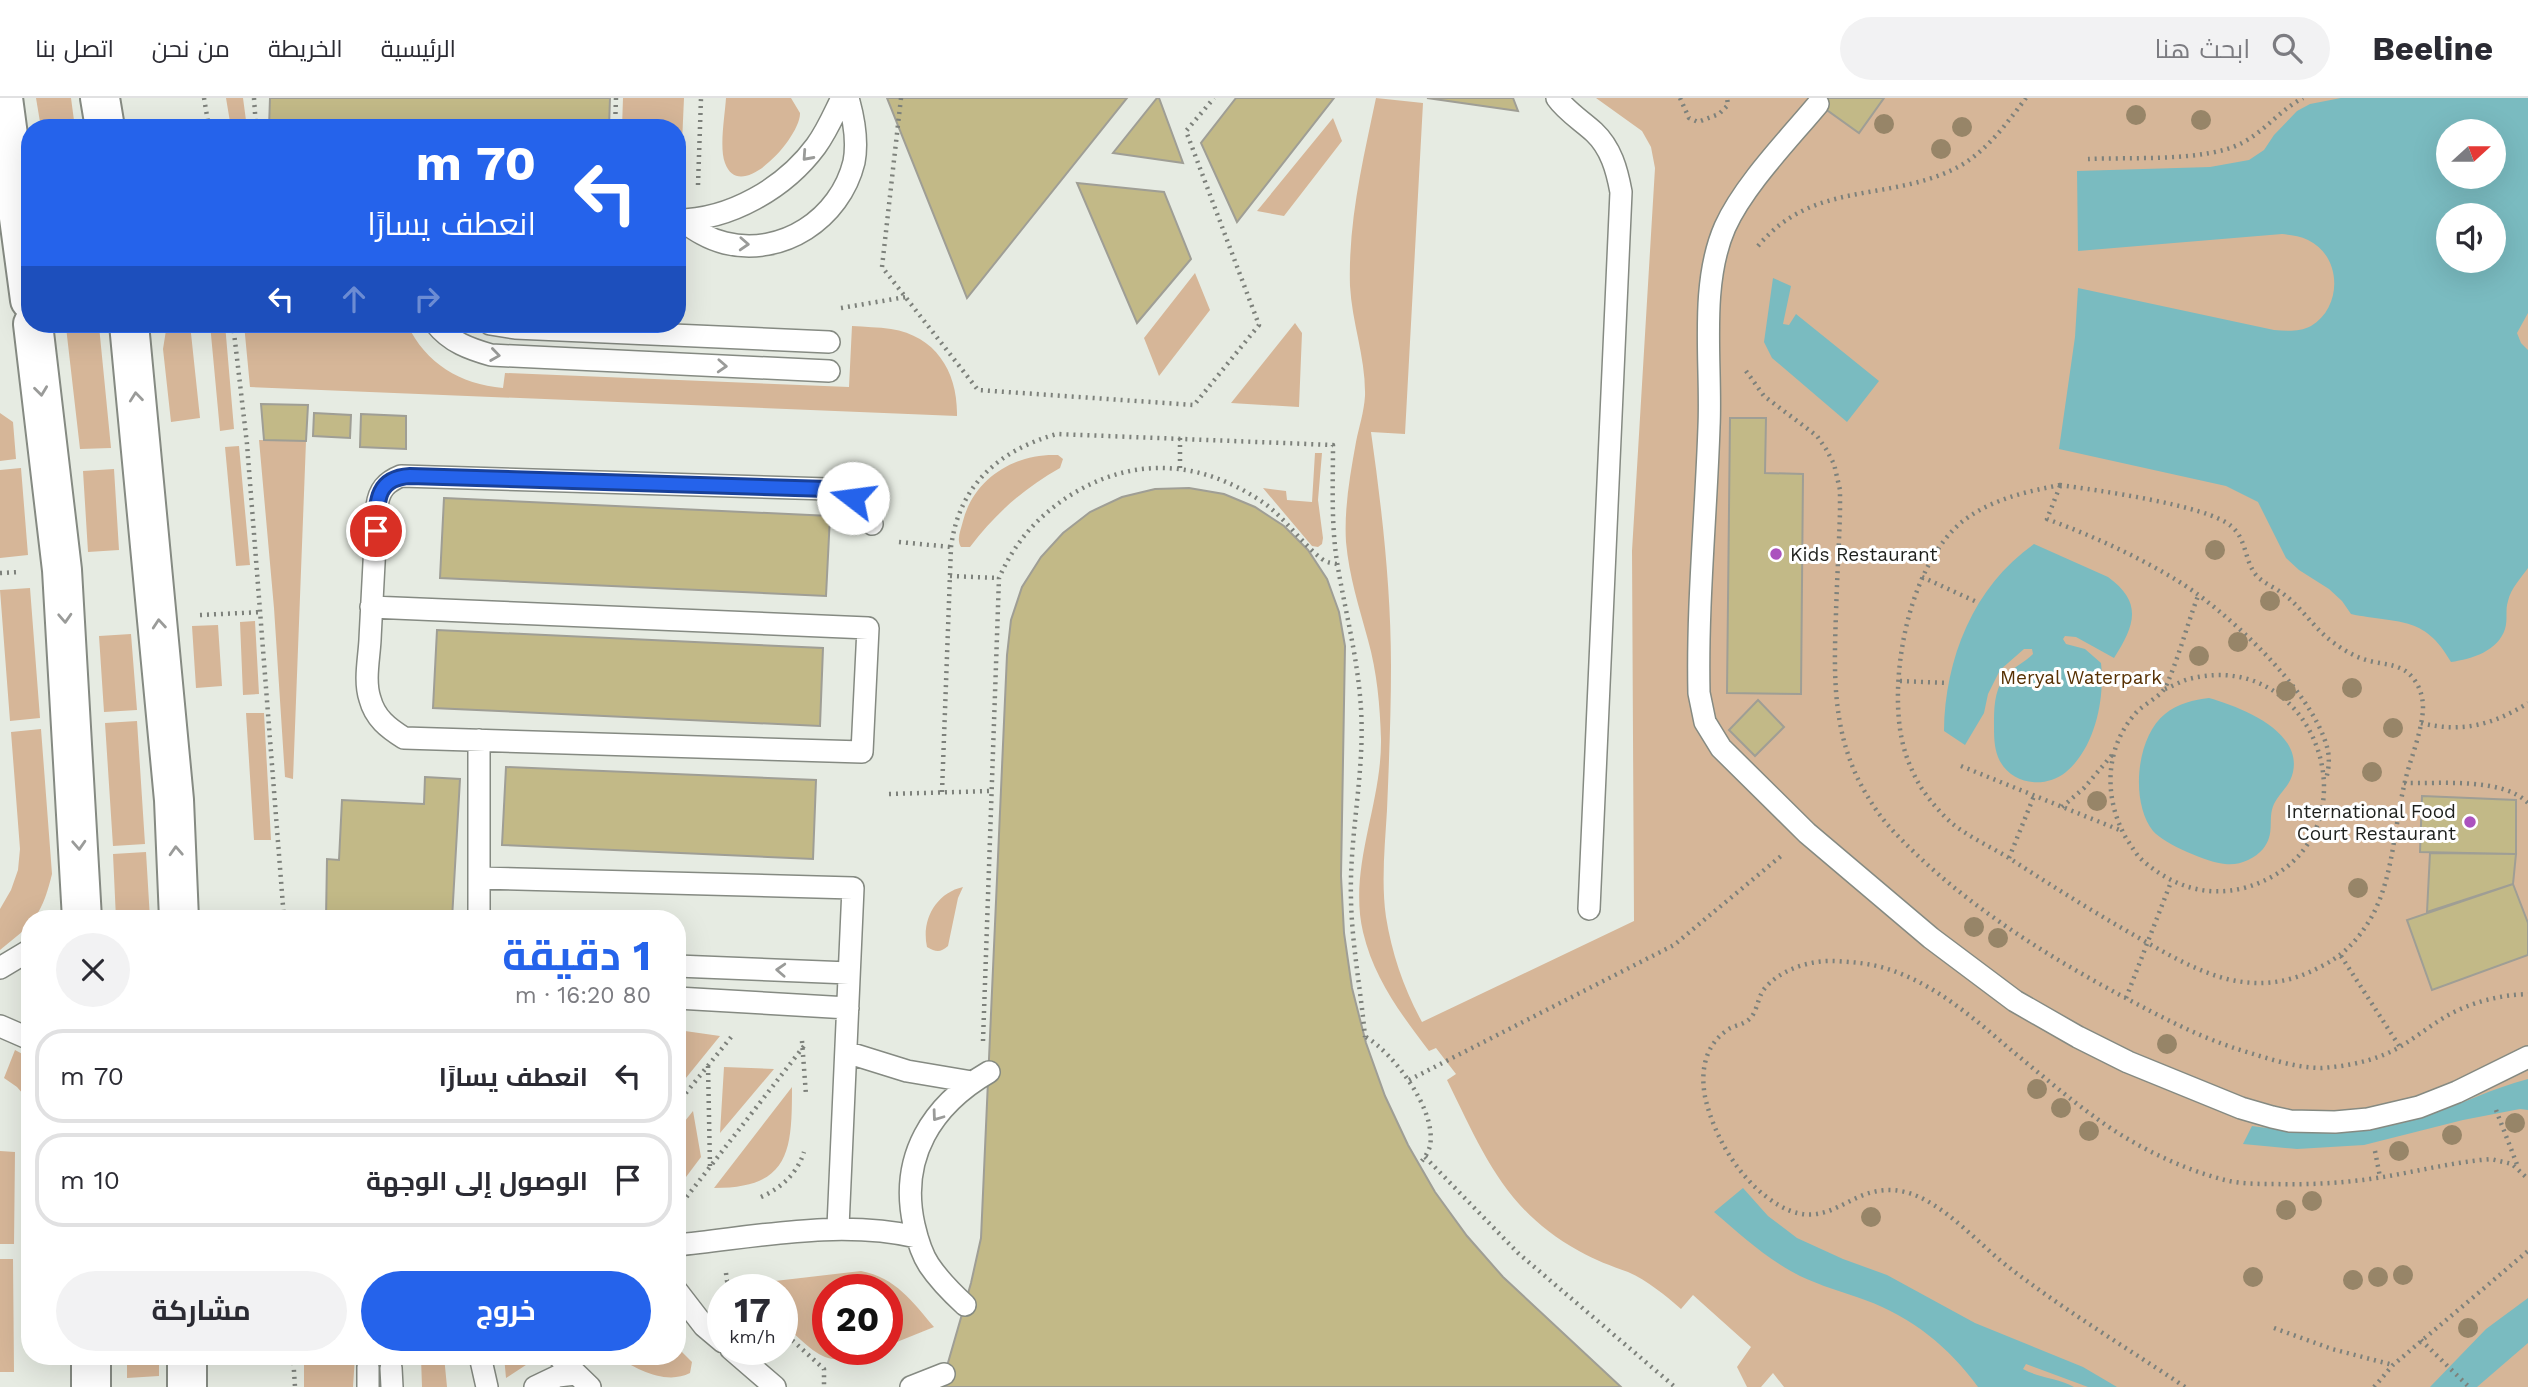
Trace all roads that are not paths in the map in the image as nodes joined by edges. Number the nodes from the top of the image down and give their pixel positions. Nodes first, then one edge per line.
1 (3, 98) edge
2 (100, 98) edge
3 (842, 98) edge
4 (848, 98) edge
5 (1557, 98) edge
6 (1818, 104) dead end
7 (104, 119) edge
8 (686, 219) edge
9 (686, 224) edge
10 (21, 233) edge
11 (34, 333) edge
12 (130, 333) edge
13 (446, 333) edge
14 (627, 333) edge
15 (829, 342) dead end
16 (830, 371) dead end
17 (872, 524) dead end
18 (371, 607) junction
19 (479, 740) junction
20 (479, 878) junction
21 (1589, 909) dead end
22 (76, 910) edge
23 (179, 910) edge
24 (479, 910) edge
25 (21, 955) edge
26 (686, 966) edge
27 (0, 968) edge
28 (849, 974) junction
29 (686, 999) edge
30 (848, 1008) junction
31 (0, 1026) edge
32 (21, 1036) edge
33 (846, 1052) junction
34 (2528, 1057) edge
35 (838, 1227) junction
36 (917, 1237) junction
37 (686, 1244) edge
38 (686, 1302) edge
39 (965, 1305) dead end
40 (707, 1328) edge
41 (91, 1365) edge
42 (482, 1365) edge
43 (567, 1365) edge
44 (750, 1365) edge
45 (944, 1374) dead end
46 (582, 1380) edge
47 (91, 1387) edge
48 (486, 1387) edge
49 (535, 1387) edge
50 (775, 1387) edge
51 (911, 1387) edge

1 - 10 street
2 - 7 street
3 -> 8 lane
9 -> 4 lane
5 - 21 lane
6 - 34 lane
11 -> 22 street
23 -> 12 street
13 -> 16 lane
14 - 15 lane
17 - 18 lane
18 - 19 lane
18 - 19 lane
19 - 20 lane
20 - 24 lane
20 - 28 lane
25 - 27 lane
28 -> 26 lane
28 - 30 lane
29 - 30 lane
30 - 33 lane
31 - 32 lane
33 - 35 lane
33 -> 36 lane
35 - 36 lane
35 - 37 lane
36 - 39 lane
38 - 40 lane
41 - 47 street
42 - 48 lane
43 - 46 lane
44 - 50 lane
45 - 51 lane
46 - 49 lane

